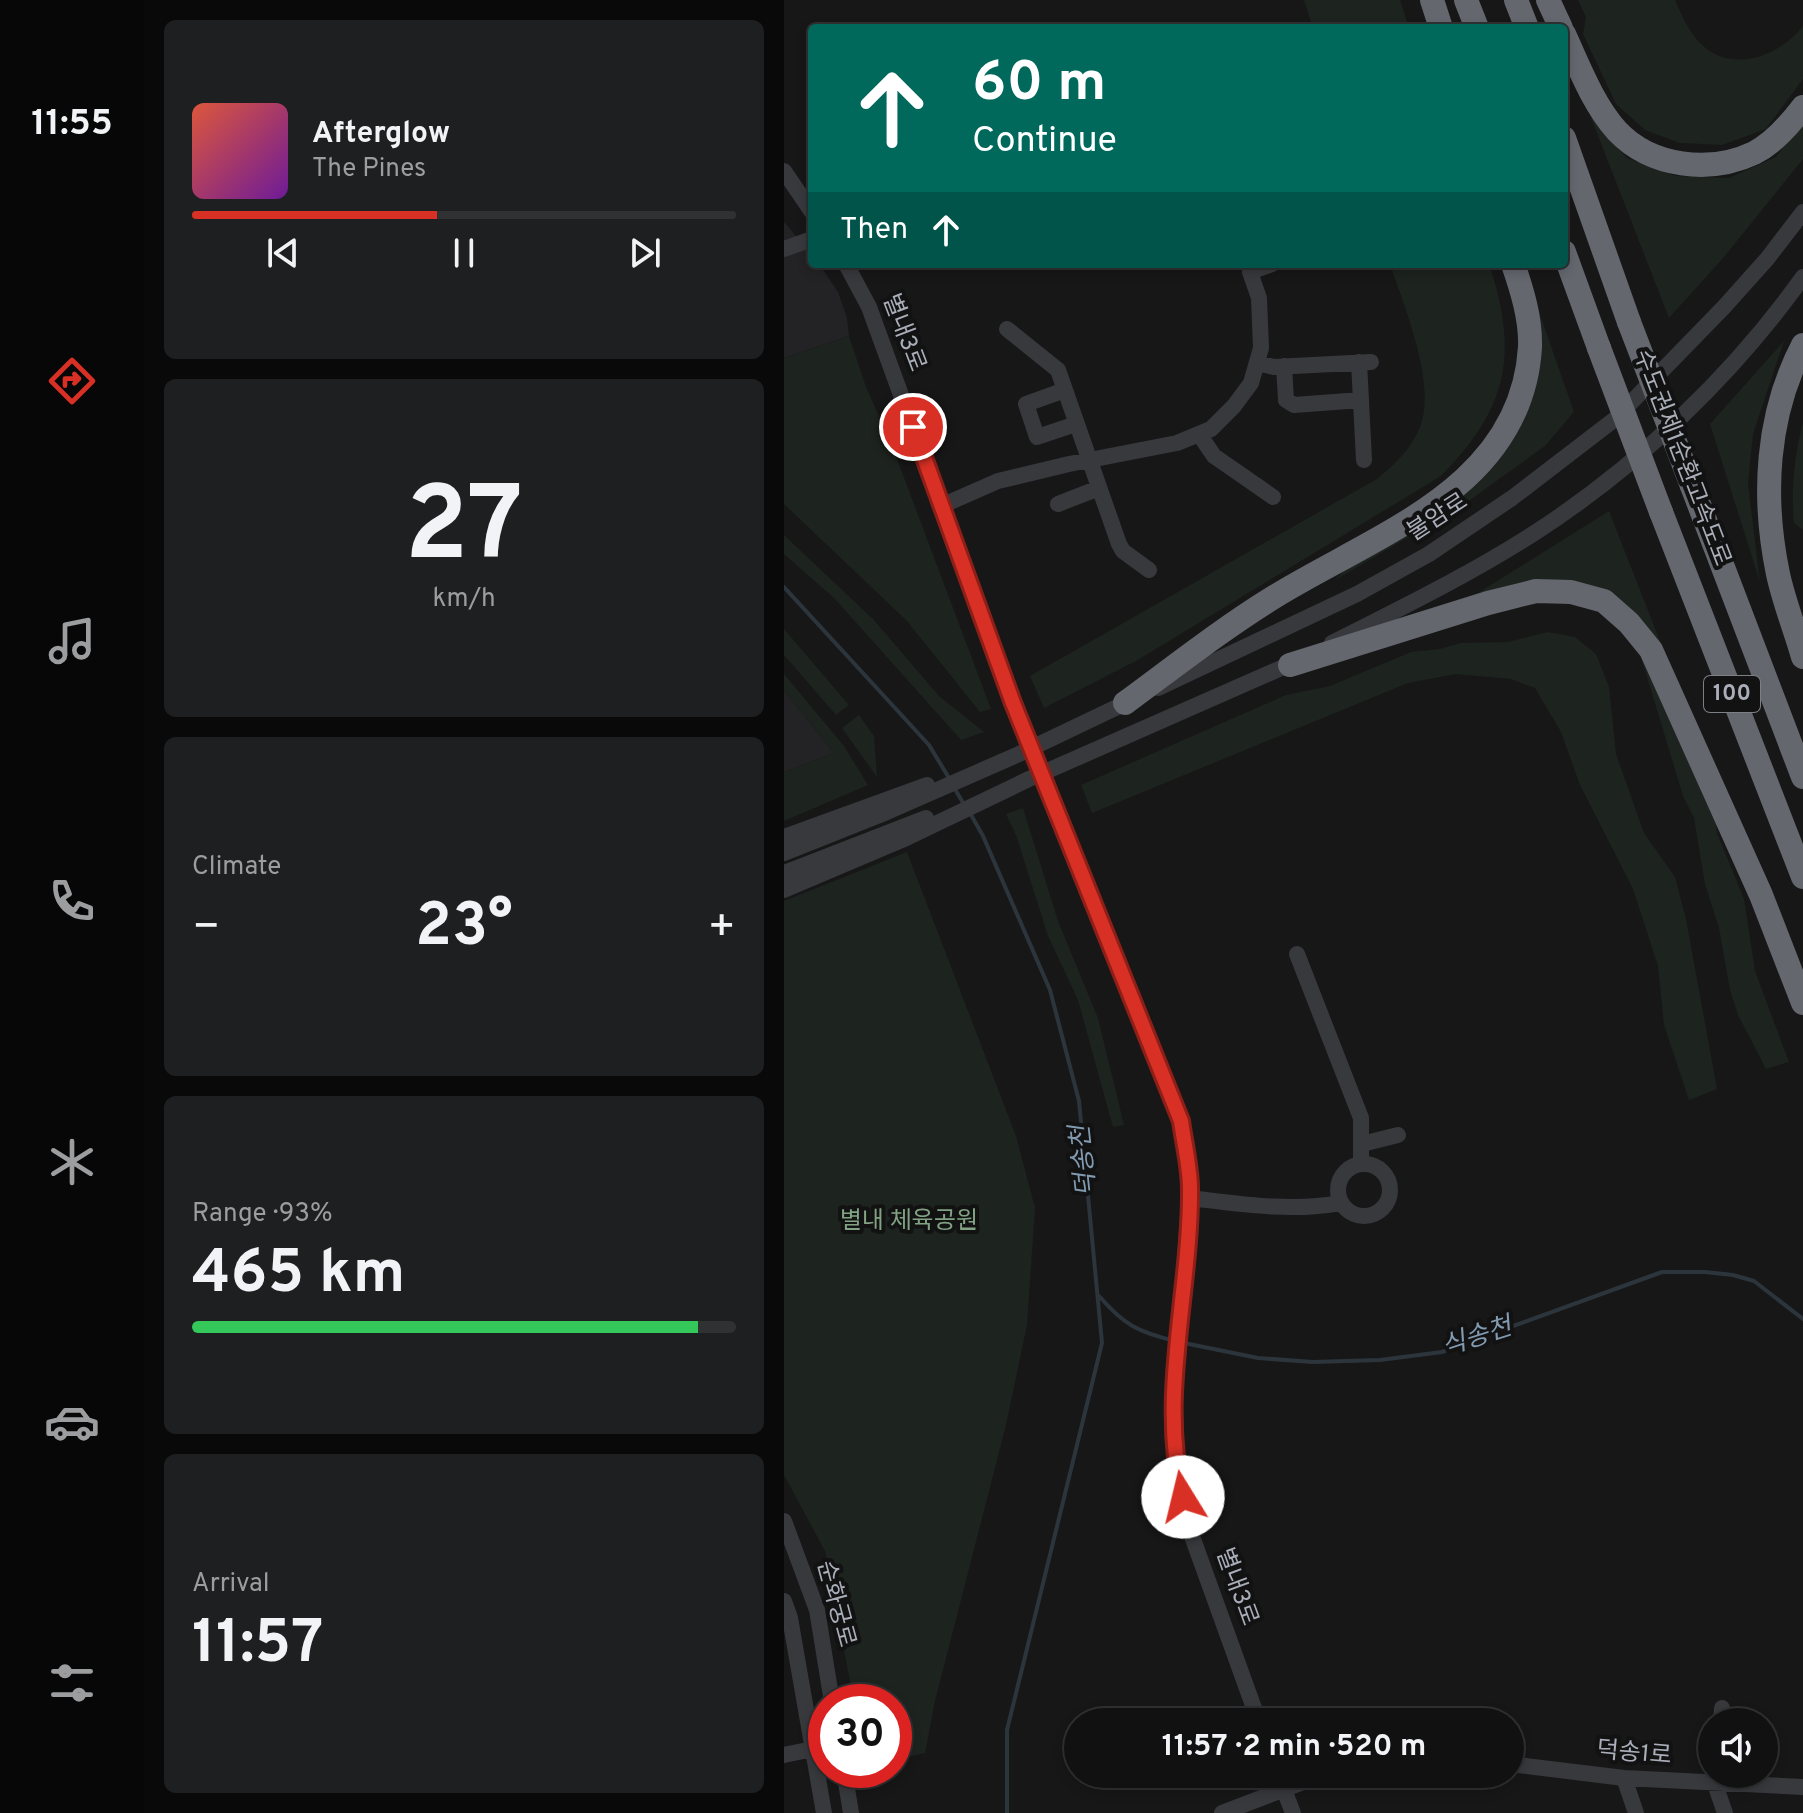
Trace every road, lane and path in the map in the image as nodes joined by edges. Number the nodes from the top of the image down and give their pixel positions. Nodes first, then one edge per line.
1 (1432, 0) edge
2 (1466, 0) edge
3 (1516, 0) edge
4 (1548, 0) edge
5 (1440, 24) edge
6 (1475, 24) edge
7 (1525, 24) edge
8 (1559, 24) edge
9 (1568, 42) edge
10 (1803, 107) edge
11 (1568, 149) edge
12 (784, 171) edge
13 (808, 206) edge
14 (1803, 212) edge
15 (808, 240) edge
16 (784, 249) edge
17 (1568, 263) edge
18 (848, 268) edge
19 (1261, 268) edge
20 (1514, 268) edge
21 (1803, 277) edge
22 (1007, 329) dead end
23 (1803, 345) edge
24 (1257, 363) junction
25 (1284, 366) junction
26 (1065, 390) junction
27 (1361, 400) junction
28 (1076, 424) junction
29 (1199, 434) junction
30 (1088, 460) junction
31 (1364, 460) dead end
32 (1099, 488) junction
33 (1273, 497) dead end
34 (1058, 504) dead end
35 (941, 506) junction
36 (1149, 570) dead end
37 (1803, 657) edge
38 (1290, 665) junction
39 (1125, 703) junction
40 (1803, 777) edge
41 (884, 806) junction
42 (898, 835) junction
43 (784, 837) edge
44 (784, 853) edge
45 (784, 873) edge
46 (1803, 877) edge
47 (784, 890) edge
48 (1297, 954) dead end
49 (1803, 1003) edge
50 (1398, 1135) dead end
51 (1362, 1144) junction
52 (1361, 1164) junction
53 (1190, 1198) junction
54 (1341, 1203) junction
55 (784, 1521) edge
56 (784, 1601) edge
57 (829, 1684) edge
58 (1254, 1708) edge
59 (808, 1721) edge
60 (808, 1750) edge
61 (784, 1755) edge
62 (1524, 1766) edge
63 (1624, 1778) junction
64 (1698, 1779) edge
65 (1778, 1785) edge
66 (1803, 1787) edge
67 (820, 1788) edge
68 (847, 1788) edge
69 (1270, 1788) edge
70 (1283, 1788) edge
71 (1718, 1788) edge
72 (824, 1813) edge
73 (851, 1813) edge
74 (1222, 1813) edge
75 (1293, 1813) edge
76 (1636, 1813) edge
77 (1725, 1813) edge

1 - 5 highway
2 - 6 highway
3 - 7 highway
4 - 8 highway
9 - 10 highway
11 - 40 highway, 수도권제1순환고속도로 / 100, bridge
12 - 13 street
14 - 39 street, 불암로
15 - 16 street
17 - 46 highway, 수도권제1순환고속도로 / 100, bridge
18 - 35 street, 별내3로
19 - 24 street
20 - 39 highway
21 - 38 street
22 - 26 street
23 - 37 highway
24 - 25 street
24 - 29 street
25 - 27 street
25 - 27 street
26 - 28 street
26 - 28 street
27 - 31 street
28 - 30 street
29 - 30 street
29 - 33 street
30 - 32 street
30 - 35 street
32 - 34 street
32 - 36 street
35 - 53 street, 별내3로, bridge
38 - 42 street
38 - 49 highway
39 - 41 street, 불암로
41 - 43 street
41 - 44 street
42 - 45 street
42 - 47 street
48 - 51 street
50 - 51 street
51 - 52 street
52 - 54 street
52 - 54 street
53 - 54 street
53 - 58 street, 별내3로
55 - 57 street, 순화궁로
56 - 59 street, 순화궁로
60 - 61 street
62 - 63 street, 덕송1로
63 - 64 street, 덕송1로
63 - 76 street
65 - 66 street, 덕송1로
67 - 72 street, 순화궁로
68 - 73 street
69 - 74 street
70 - 75 street
71 - 77 street

